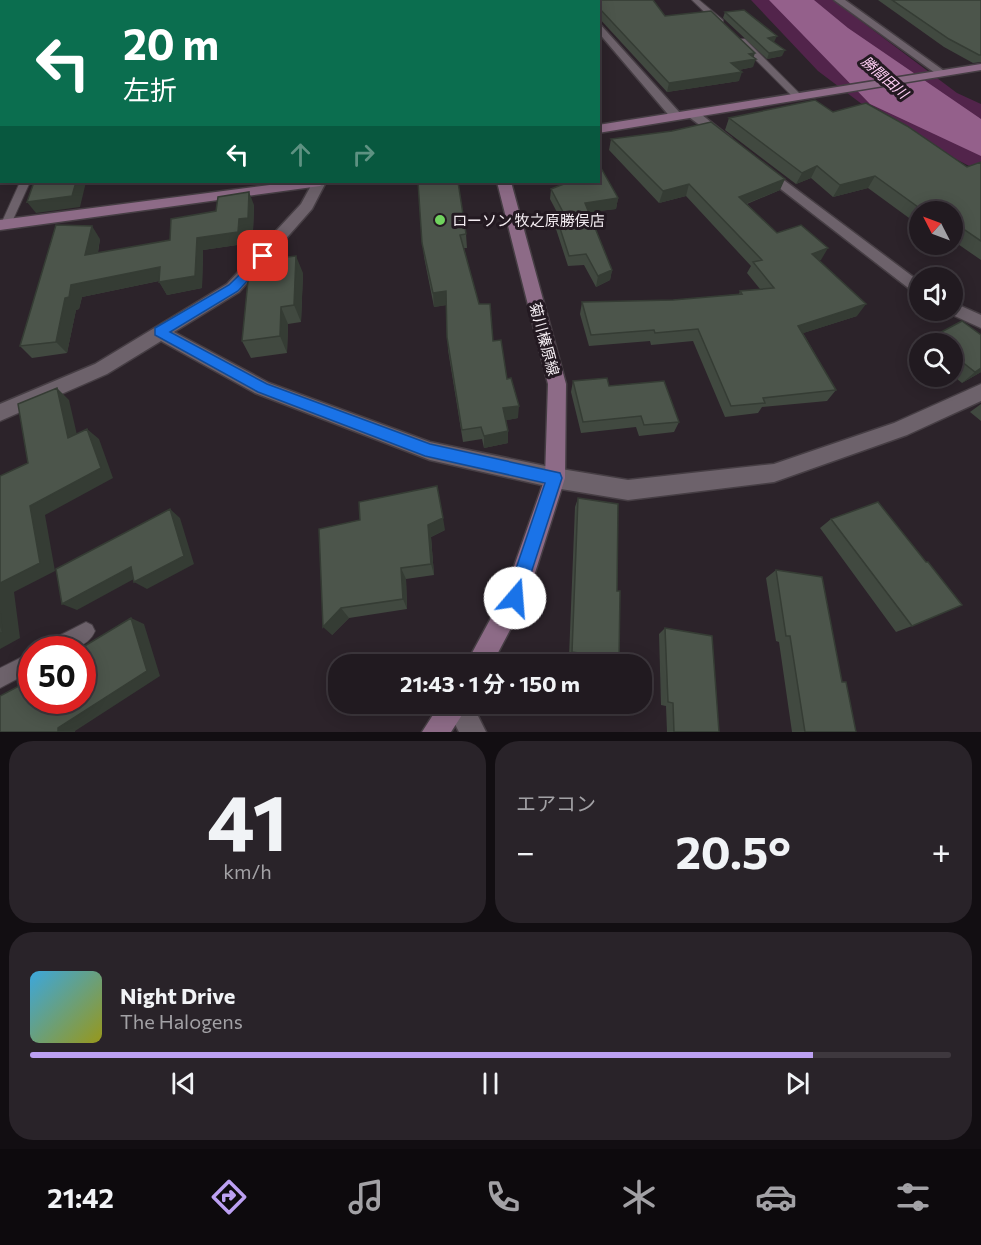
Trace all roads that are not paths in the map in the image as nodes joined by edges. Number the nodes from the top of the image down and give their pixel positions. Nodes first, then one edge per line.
1 (695, 0) edge
2 (839, 0) edge
3 (600, 27) edge
4 (728, 28) edge
5 (736, 36) edge
6 (981, 67) edge
7 (942, 73) junction
8 (797, 96) junction
9 (693, 114) junction
10 (676, 116) junction
11 (600, 129) edge
12 (24, 183) edge
13 (312, 183) edge
14 (318, 183) edge
15 (504, 183) edge
16 (3, 225) edge
17 (909, 282) edge
18 (963, 313) edge
19 (981, 322) edge
20 (159, 332) junction
21 (981, 392) edge
22 (0, 413) edge
23 (555, 478) junction
24 (86, 631) dead end
25 (77, 636) edge
26 (484, 654) edge
27 (18, 668) edge
28 (0, 678) edge
29 (449, 714) edge
30 (463, 714) edge
31 (435, 732) edge
32 (473, 732) edge

1 - 4 lane
2 - 7 street
3 - 10 street
5 - 8 lane
6 - 7 main road
7 - 8 main road
8 - 9 main road
9 - 10 main road
9 - 17 street
10 - 11 main road
12 - 16 lane
13 - 16 main road
14 - 20 street
15 - 23 main road, 菊川榛原線
18 - 19 street
20 - 22 street
20 - 23 street
21 - 23 street
23 - 26 main road, 菊川榛原線
24 - 25 lane
27 - 28 lane
29 - 31 main road
30 - 32 street

